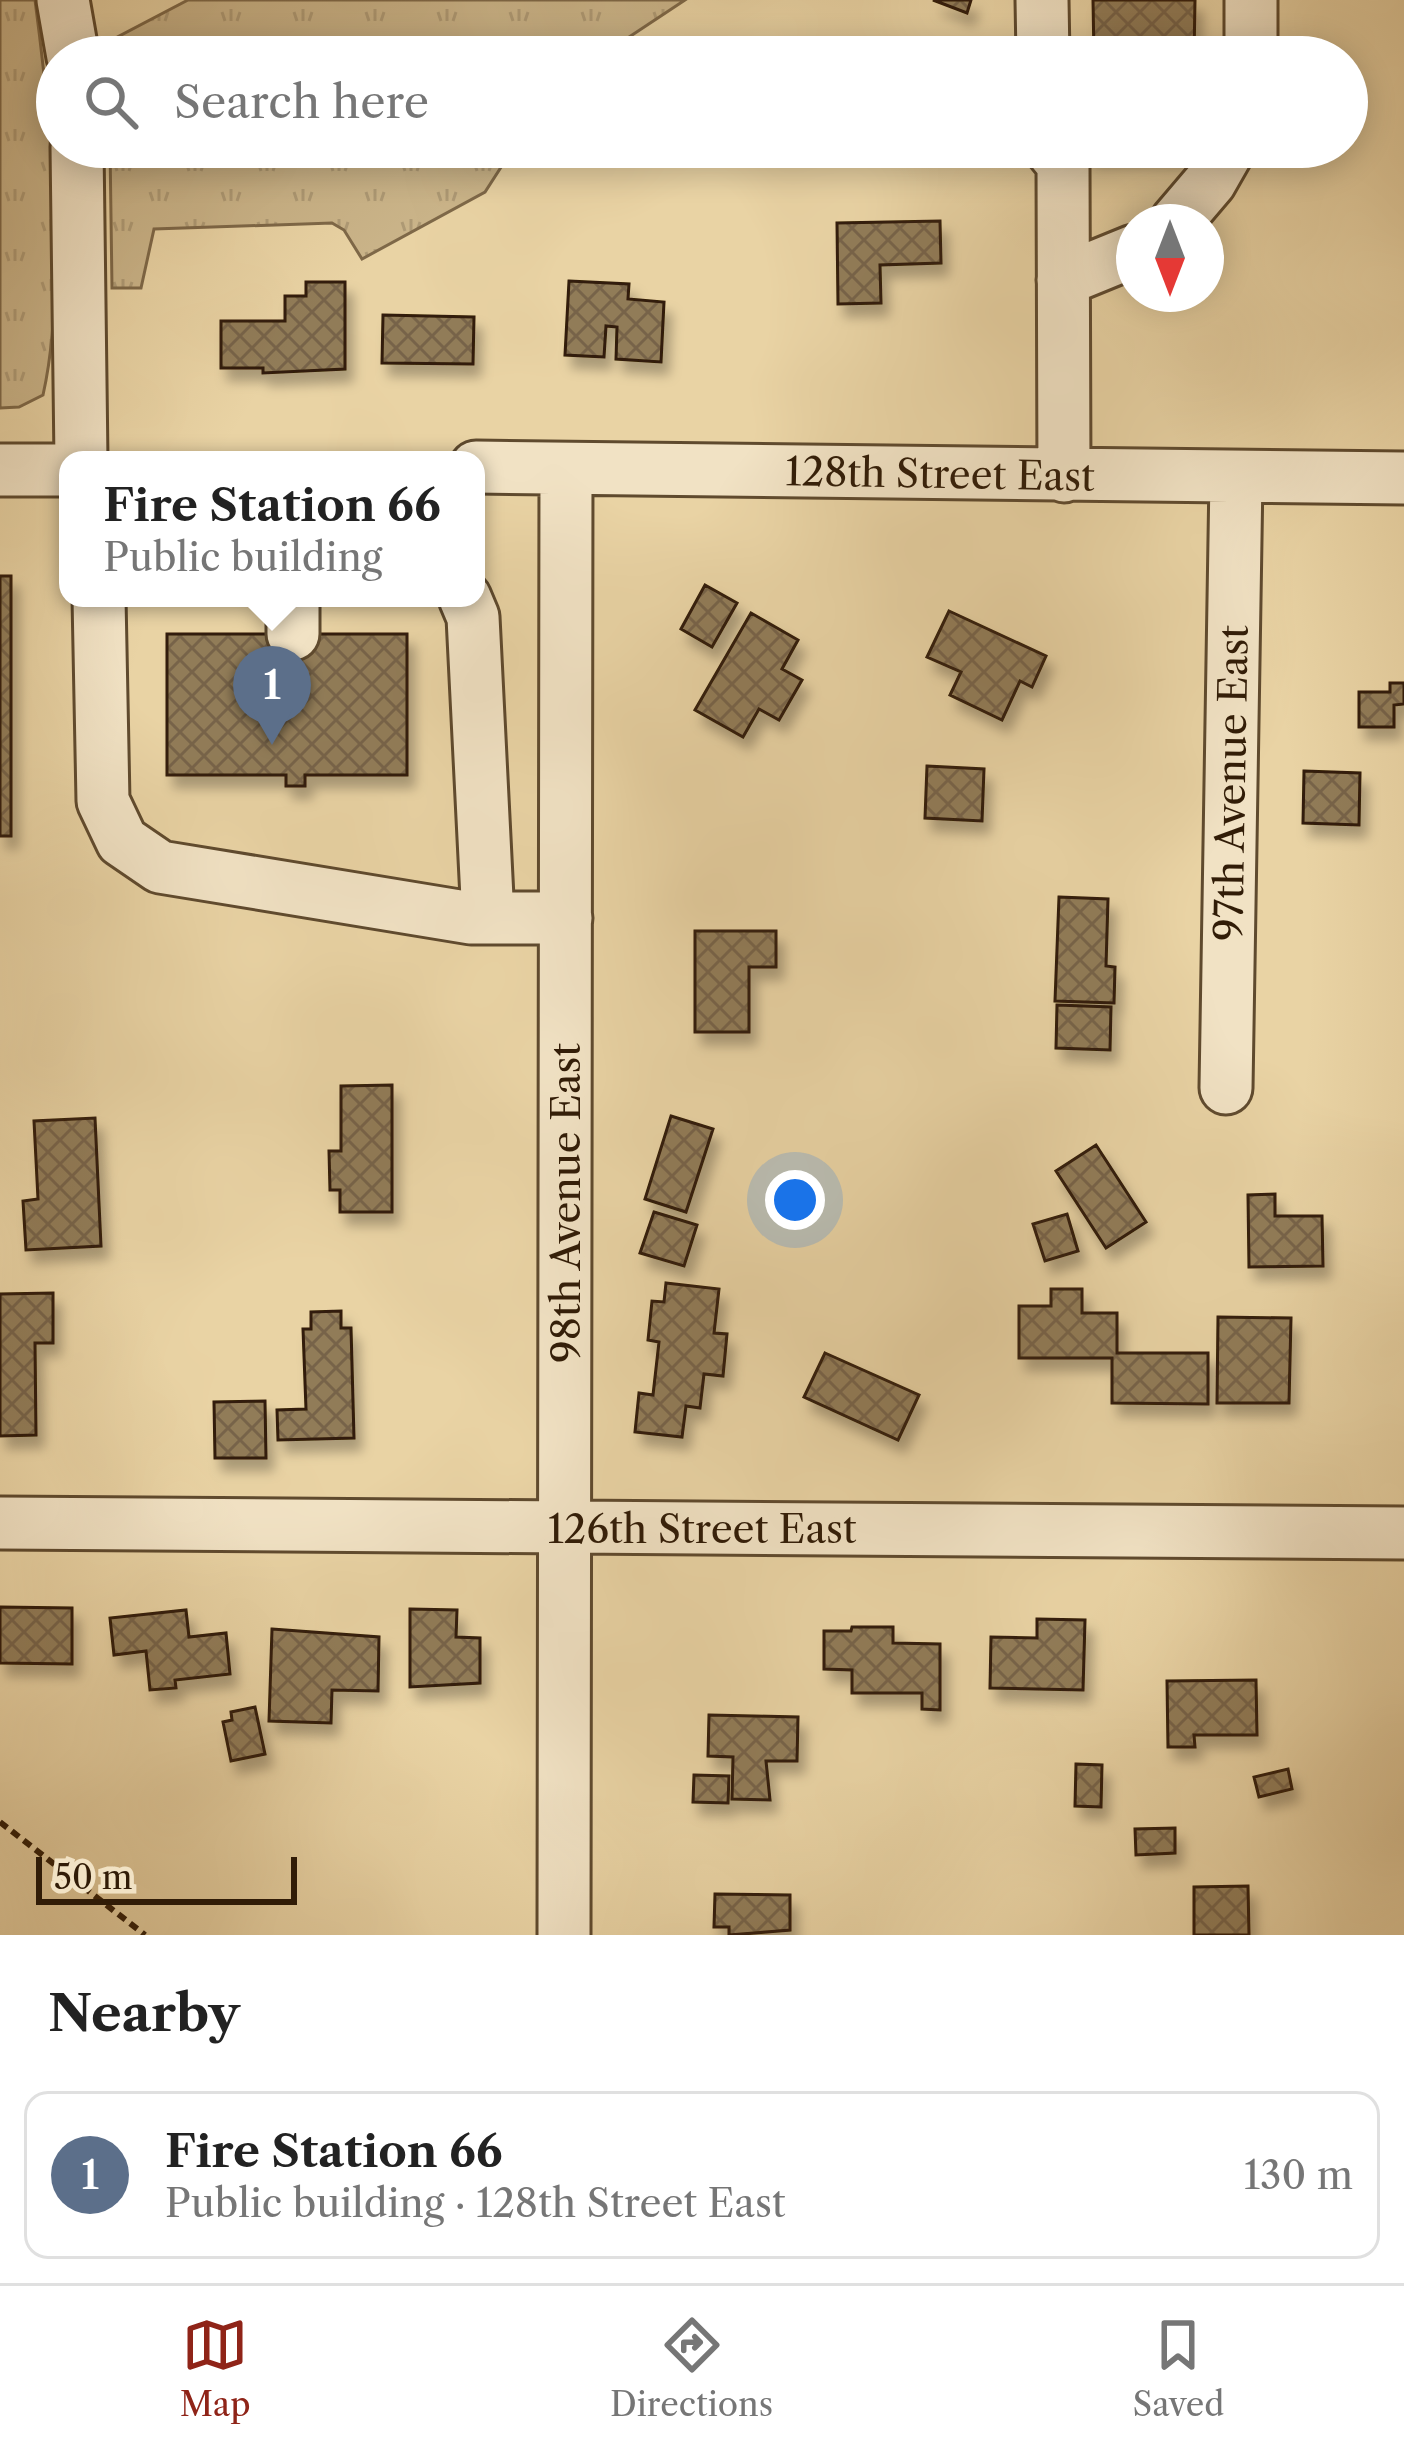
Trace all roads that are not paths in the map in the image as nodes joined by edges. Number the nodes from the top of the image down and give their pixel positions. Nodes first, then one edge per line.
1 (63, 0) edge
2 (1042, 0) edge
3 (1251, 0) edge
4 (69, 36) edge
5 (1043, 36) edge
6 (1251, 36) edge
7 (77, 168) edge
8 (1063, 168) edge
9 (1218, 168) edge
10 (1191, 204) edge
11 (1116, 258) edge
12 (1063, 280) junction
13 (81, 451) edge
14 (485, 467) edge
15 (0, 470) edge
16 (59, 470) edge
17 (566, 470) junction
18 (1064, 476) junction
19 (1235, 478) junction
20 (1404, 478) edge
21 (99, 607) edge
22 (469, 607) edge
23 (488, 918) junction
24 (566, 918) junction
25 (1226, 1088) dead end
26 (0, 1523) edge
27 (566, 1528) junction
28 (1404, 1533) edge
29 (564, 1935) edge

1 - 4 street
2 - 5 street
3 - 6 street
7 - 13 street
8 - 12 street
9 - 10 street
11 - 12 street
12 - 18 street
14 - 17 street, 128th Street East
15 - 16 street
17 - 18 street, 128th Street East
17 - 24 street, 98th Avenue East
18 - 19 street, 128th Street East
19 - 20 street, 128th Street East
19 - 25 street, 97th Avenue East
21 - 23 street
22 - 23 street
23 - 24 street
24 - 27 street, 98th Avenue East
26 - 27 street, 126th Street East
27 - 28 street, 126th Street East
27 - 29 street, 98th Avenue East

